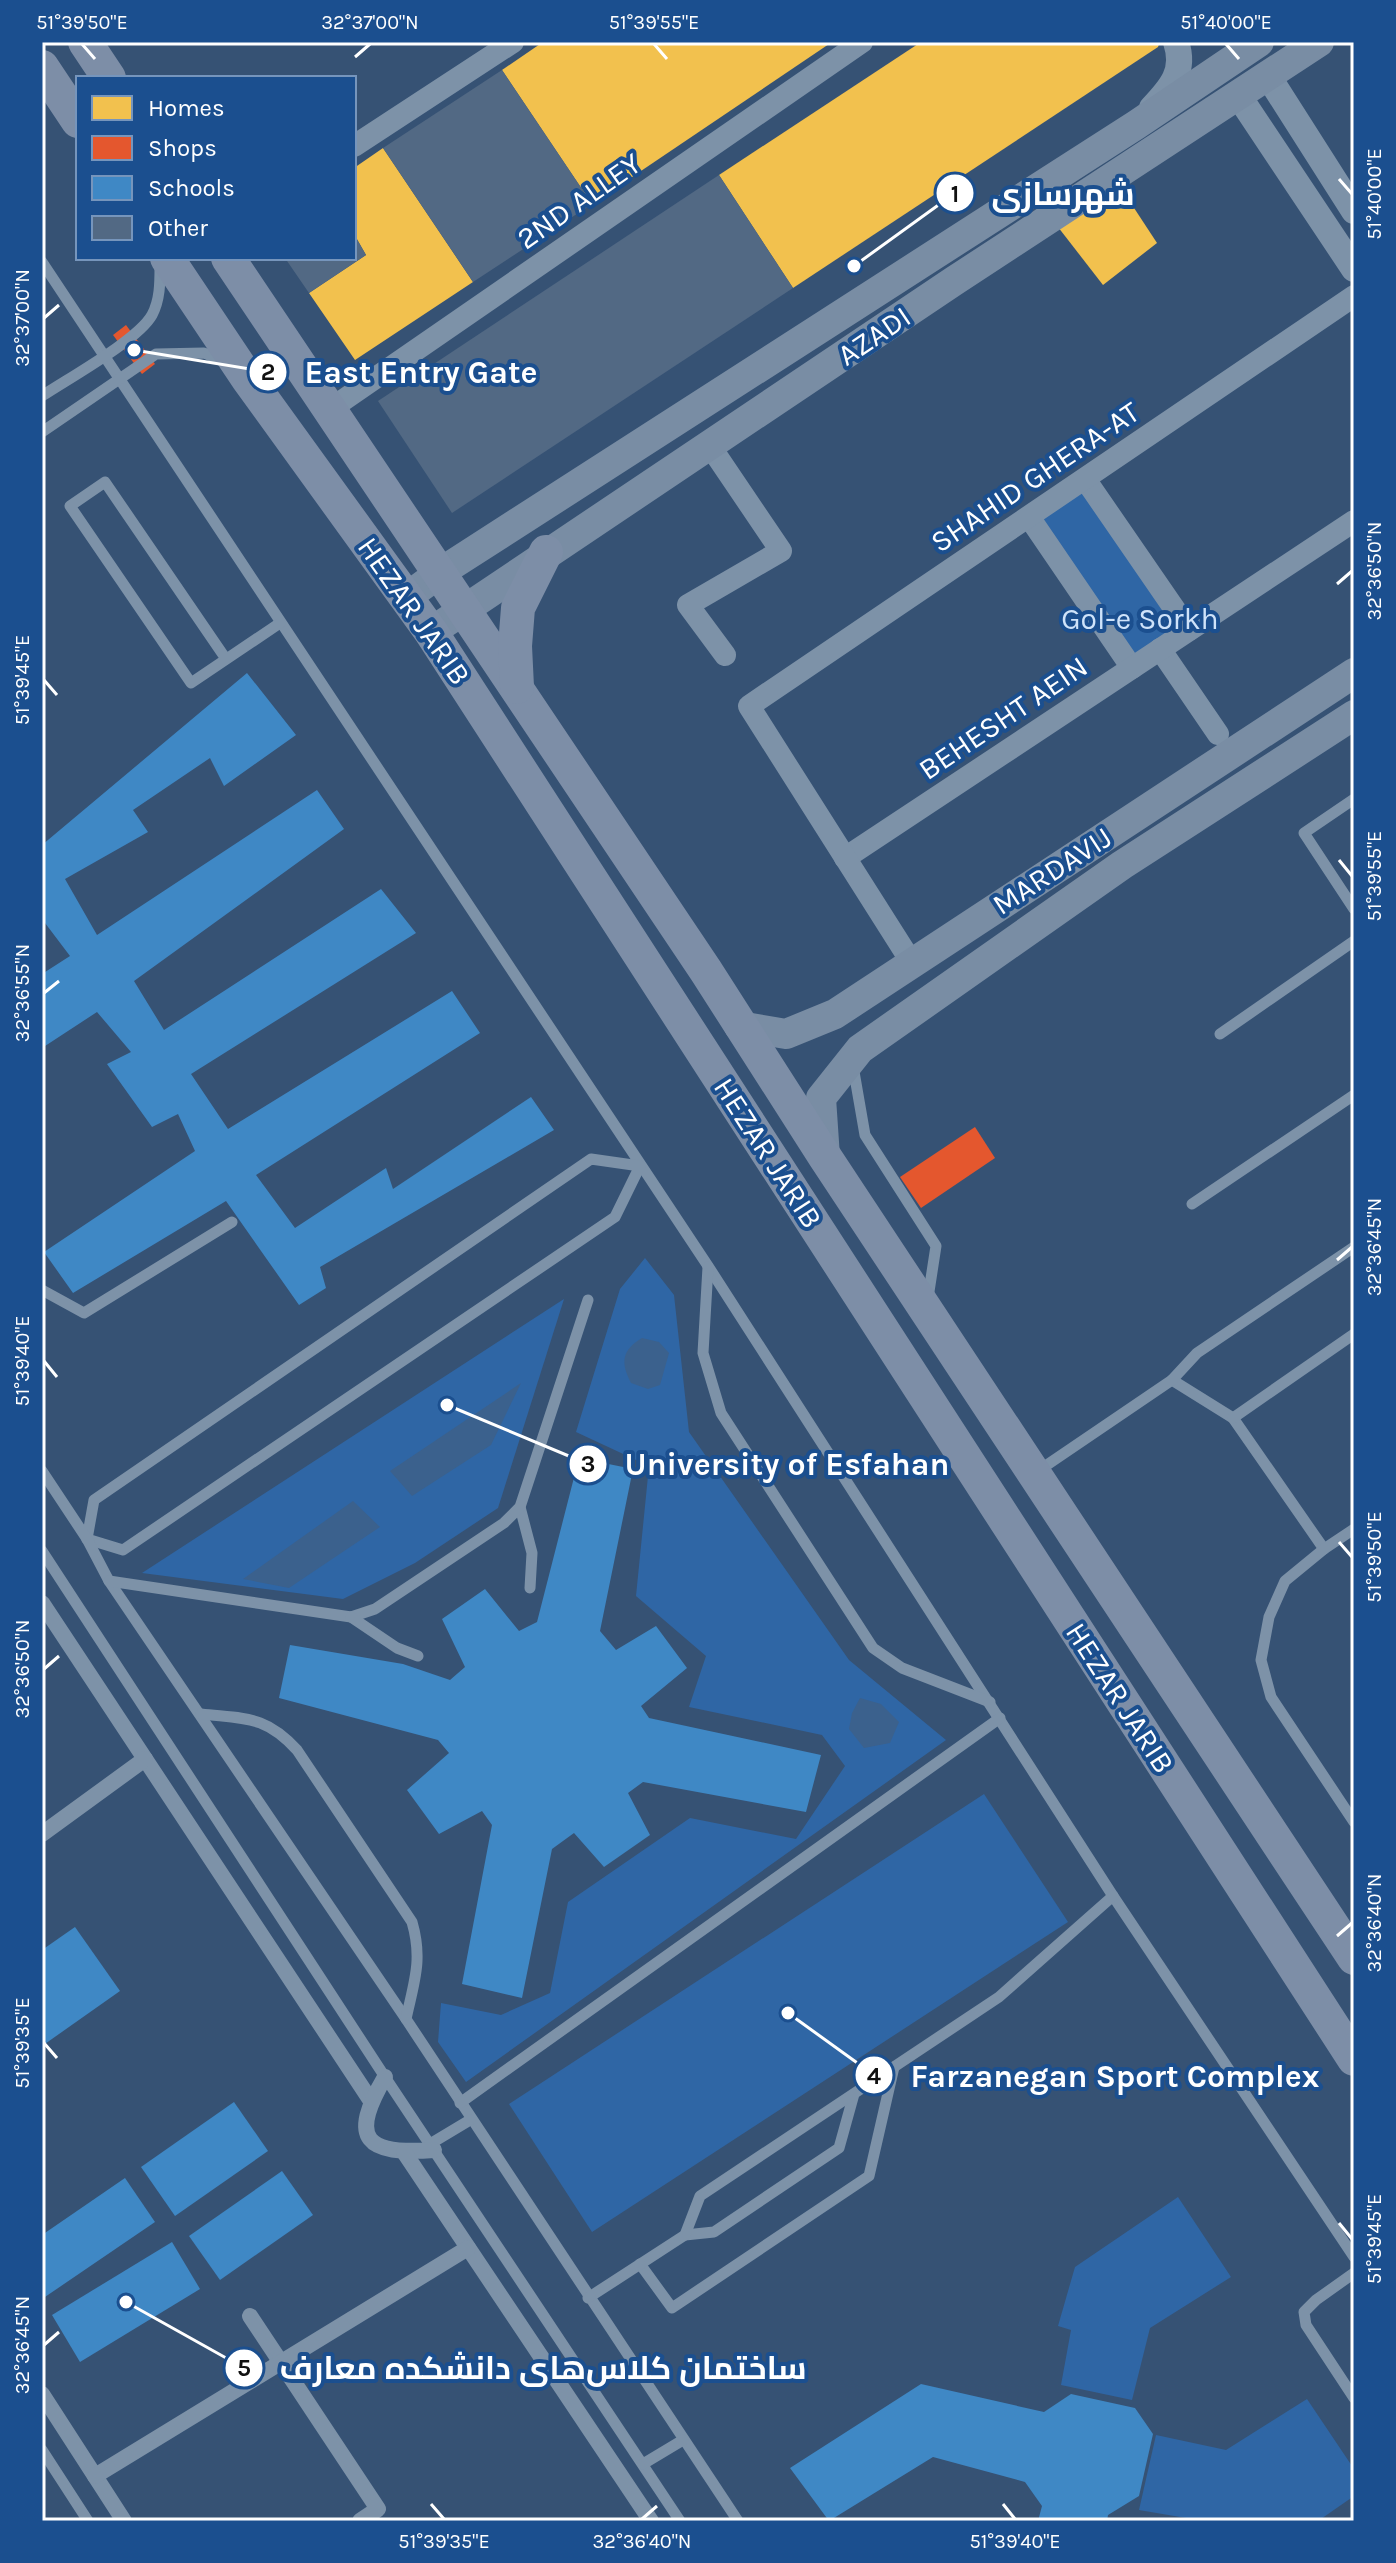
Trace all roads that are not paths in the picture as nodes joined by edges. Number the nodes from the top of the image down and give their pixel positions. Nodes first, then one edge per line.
1 (85, 42) edge
2 (513, 42) edge
3 (862, 42) edge
4 (1176, 42) edge
5 (1259, 42) edge
6 (1319, 42) edge
7 (42, 67) edge
8 (108, 76) edge
9 (1268, 76) junction
10 (1238, 95) junction
11 (76, 118) edge
12 (1136, 125) junction
13 (356, 145) edge
14 (1354, 211) edge
15 (936, 254) junction
16 (161, 260) edge
17 (168, 260) edge
18 (229, 260) edge
19 (42, 262) edge
20 (1354, 269) edge
21 (954, 281) junction
22 (1354, 296) edge
23 (104, 354) junction
24 (248, 379) junction
25 (120, 381) junction
26 (42, 396) edge
27 (329, 410) junction
28 (42, 432) edge
29 (710, 446) junction
30 (1085, 479) junction
31 (1029, 517) junction
32 (1354, 521) edge
33 (546, 552) junction
34 (441, 572) junction
35 (407, 597) junction
36 (465, 608) junction
37 (280, 623) junction
38 (1189, 630) junction
39 (431, 632) junction
40 (1160, 649) junction
41 (725, 655) dead end
42 (226, 659) junction
43 (1132, 668) junction
44 (1354, 673) edge
45 (517, 687) junction
46 (1354, 715) edge
47 (1218, 734) dead end
48 (1354, 799) edge
49 (1105, 836) junction
50 (845, 858) junction
51 (1122, 865) junction
52 (1354, 909) edge
53 (1354, 941) edge
54 (912, 963) junction
55 (739, 1026) junction
56 (1220, 1034) dead end
57 (852, 1059) junction
58 (1354, 1095) edge
59 (825, 1157) junction
60 (640, 1166) junction
61 (1192, 1204) dead end
62 (232, 1222) dead end
63 (1354, 1247) edge
64 (708, 1266) junction
65 (42, 1290) edge
66 (588, 1300) dead end
67 (927, 1311) junction
68 (1354, 1334) edge
69 (1172, 1380) junction
70 (1233, 1418) junction
71 (42, 1471) edge
72 (1034, 1474) junction
73 (520, 1507) junction
74 (1354, 1529) edge
75 (87, 1539) junction
76 (1324, 1549) junction
77 (42, 1551) edge
78 (109, 1581) junction
79 (530, 1588) dead end
80 (42, 1603) edge
81 (351, 1617) junction
82 (418, 1656) dead end
83 (990, 1702) junction
84 (201, 1714) junction
85 (1000, 1718) junction
86 (145, 1759) junction
87 (1354, 1822) edge
88 (42, 1834) edge
89 (1113, 1896) junction
90 (1354, 1958) edge
91 (406, 2019) junction
92 (1354, 2059) edge
93 (894, 2067) junction
94 (385, 2077) junction
95 (854, 2094) junction
96 (371, 2101) junction
97 (460, 2103) junction
98 (470, 2120) junction
99 (432, 2147) junction
100 (404, 2152) junction
101 (685, 2235) junction
102 (468, 2248) junction
103 (1354, 2257) edge
104 (640, 2264) junction
105 (1354, 2273) edge
106 (588, 2298) junction
107 (250, 2316) dead end
108 (281, 2362) junction
109 (42, 2394) edge
110 (1354, 2398) edge
111 (683, 2440) junction
112 (42, 2450) edge
113 (643, 2464) junction
114 (95, 2476) junction
115 (88, 2521) edge
116 (124, 2521) edge
117 (360, 2521) edge
118 (651, 2521) edge
119 (680, 2521) edge
120 (738, 2521) edge

1 - 8 main road
2 - 13 street
3 - 27 street, 2ND ALLEY
4 - 12 street
5 - 12 main road, AZADI
6 - 9 main road, AZADI
7 - 11 main road
9 - 10 main road, AZADI
9 - 14 street
10 - 20 street
10 - 21 main road, AZADI
12 - 15 main road, AZADI
15 - 21 main road
15 - 34 main road, AZADI
16 - 23 lane
17 - 24 main road, HEZAR JARIB
18 - 27 main road, HEZAR JARIB
19 - 23 lane
21 - 29 main road, AZADI
22 - 30 street, SHAHID GHERA-AT
23 - 25 lane
23 - 26 lane
24 - 25 lane
24 - 35 main road, HEZAR JARIB
25 - 28 lane
25 - 37 lane
27 - 34 main road, HEZAR JARIB
29 - 33 main road, AZADI
29 - 41 street
30 - 31 street, SHAHID GHERA-AT
30 - 38 street
31 - 43 street
31 - 50 street, SHAHID GHERA-AT
32 - 38 street, BEHESHT AEIN
33 - 36 main road, AZADI
33 - 45 main road
34 - 35 main road, AZADI
34 - 36 main road, HEZAR JARIB
35 - 39 main road, HEZAR JARIB
36 - 39 main road, AZADI
36 - 45 main road, HEZAR JARIB
37 - 42 lane
37 - 60 lane
38 - 40 street, BEHESHT AEIN
39 - 92 main road, HEZAR JARIB
40 - 43 street, BEHESHT AEIN
40 - 47 street
42 - 42 lane
43 - 50 street, BEHESHT AEIN
44 - 49 main road, MARDAVIJ
45 - 55 main road, HEZAR JARIB
46 - 51 main road, MARDAVIJ
48 - 52 lane
49 - 51 main road
49 - 54 main road, MARDAVIJ
50 - 54 street
51 - 57 main road, MARDAVIJ
53 - 56 lane
54 - 55 main road, MARDAVIJ
55 - 59 main road, HEZAR JARIB
57 - 59 main road, MARDAVIJ
57 - 67 lane
58 - 61 lane
59 - 67 main road, HEZAR JARIB
60 - 64 lane
60 - 75 lane
60 - 75 lane
62 - 65 lane
63 - 69 lane
64 - 83 lane
64 - 83 lane
66 - 73 lane
67 - 72 main road, HEZAR JARIB
68 - 70 lane
69 - 70 lane
69 - 72 lane
70 - 76 lane
71 - 75 lane
72 - 90 main road, HEZAR JARIB
73 - 79 lane
73 - 81 lane
74 - 76 lane
75 - 78 lane
76 - 87 lane
77 - 94 lane
78 - 81 lane
78 - 84 lane
80 - 86 street
81 - 82 lane
83 - 85 lane
84 - 91 lane
84 - 91 lane
85 - 89 lane
85 - 97 lane
86 - 88 street
86 - 96 street
89 - 93 lane
89 - 103 lane
91 - 97 lane
93 - 95 lane
93 - 104 lane
94 - 96 street
94 - 99 lane
95 - 101 lane
95 - 101 lane
96 - 100 street
97 - 98 lane
98 - 99 lane
98 - 106 lane
99 - 100 street
99 - 113 lane
100 - 102 street
101 - 104 lane
102 - 108 street
102 - 118 street
104 - 106 lane
105 - 110 lane
106 - 111 lane
107 - 108 street
108 - 114 street
108 - 117 street
109 - 114 street
111 - 113 lane
111 - 120 lane
112 - 115 lane
113 - 119 lane
114 - 116 street

